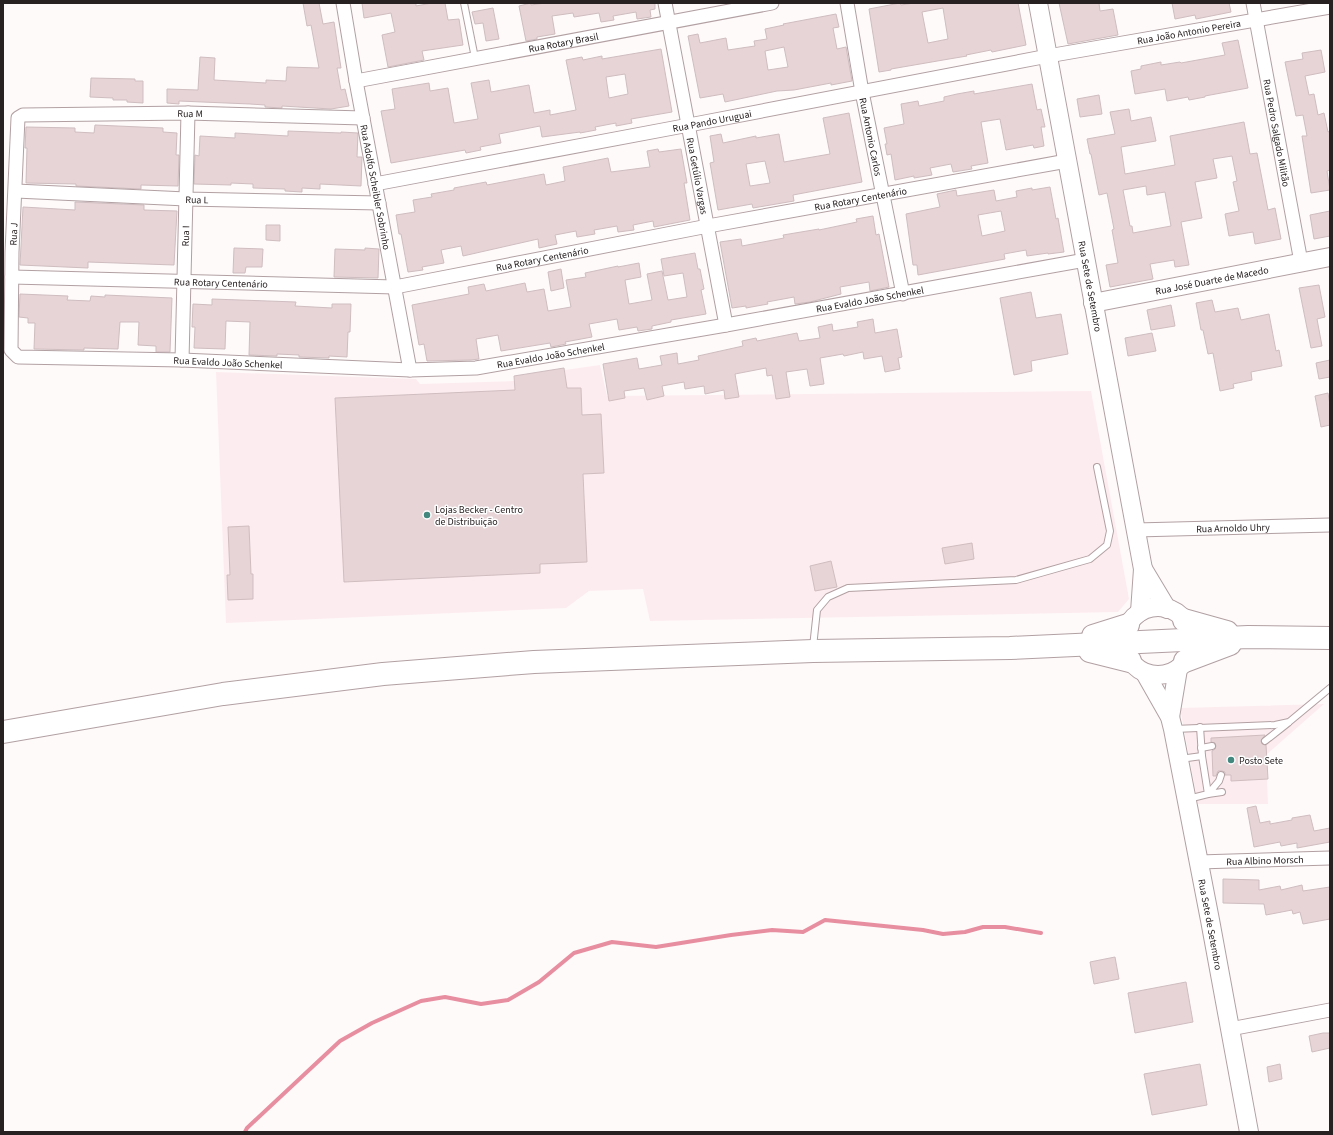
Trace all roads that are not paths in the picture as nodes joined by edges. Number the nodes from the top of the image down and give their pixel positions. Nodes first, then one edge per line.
1 (344, 3) edge
2 (464, 3) edge
3 (665, 3) edge
4 (772, 3) edge
5 (846, 3) edge
6 (1038, 3) edge
7 (1253, 3) edge
8 (1330, 7) edge
9 (1256, 20) junction
10 (669, 23) junction
11 (1048, 56) junction
12 (475, 58) junction
13 (356, 81) junction
14 (862, 92) junction
15 (188, 113) junction
16 (18, 118) joint
17 (363, 118) junction
18 (689, 125) junction
19 (1067, 161) junction
20 (376, 184) junction
21 (16, 191) junction
22 (882, 194) junction
23 (186, 199) junction
24 (379, 203) junction
25 (708, 226) junction
26 (1330, 257) edge
27 (1085, 260) junction
28 (1301, 262) junction
29 (12, 277) junction
30 (184, 281) junction
31 (395, 287) junction
32 (903, 294) junction
33 (1094, 303) junction
34 (726, 325) junction
35 (11, 350) joint
36 (182, 360) junction
37 (410, 370) junction
38 (1097, 467) dead end
39 (1330, 525) edge
40 (1136, 530) junction
41 (1143, 569) junction
42 (1181, 623) junction
43 (1248, 637) junction
44 (1330, 638) edge
45 (1133, 643) junction
46 (813, 651) junction
47 (1182, 665) junction
48 (1330, 688) edge
49 (1289, 722) junction
50 (1172, 723) junction
51 (1200, 727) junction
52 (3, 732) edge
53 (1265, 741) dead end
54 (1212, 746) dead end
55 (1201, 748) junction
56 (1202, 756) junction
57 (1179, 759) junction
58 (1221, 775) dead end
59 (1222, 792) dead end
60 (1208, 794) junction
61 (1187, 799) junction
62 (1330, 858) edge
63 (1199, 862) junction
64 (1330, 1010) edge
65 (1230, 1029) junction
66 (1250, 1132) edge

1 - 13 street, Rua Adolfo Scheibler Sobrinho
2 - 12 lane
3 - 10 street, Rua Getúlio Vargas
4 - 10 street, Rua Rotary Brasil
5 - 14 street, Rua Antonio Carlos
6 - 11 street, Rua Sete de Setembro
7 - 9 street, Rua Pedro Salgado Militão
8 - 9 street, Rua João Antonio Pereira
9 - 11 street, Rua João Antonio Pereira
9 - 28 street, Rua Pedro Salgado Militão
10 - 12 street, Rua Rotary Brasil
10 - 18 street, Rua Getúlio Vargas
11 - 14 street, Rua Pando Uruguai
11 - 19 street, Rua Sete de Setembro
12 - 13 street, Rua Rotary Brasil
13 - 17 street, Rua Adolfo Scheibler Sobrinho
14 - 18 street, Rua Pando Uruguai
14 - 22 street, Rua Antonio Carlos
15 - 16 street, Rua M
15 - 17 street, Rua M
15 - 23 street, Rua I
16 - 21 street, Rua J
17 - 20 street, Rua Adolfo Scheibler Sobrinho
18 - 20 street, Rua Pando Uruguai
18 - 25 street, Rua Getúlio Vargas
19 - 22 street, Rua Rotary Centenário
19 - 27 street, Rua Sete de Setembro
20 - 24 street, Rua Adolfo Scheibler Sobrinho
21 - 23 street, Rua L
21 - 29 street, Rua J
22 - 25 street, Rua Rotary Centenário
22 - 32 street, Rua Antonio Carlos
23 - 24 street, Rua L
23 - 30 street, Rua I
24 - 31 street, Rua Adolfo Scheibler Sobrinho
25 - 31 street, Rua Rotary Centenário
25 - 34 street, Rua Getúlio Vargas
26 - 28 street, Rua José Duarte de Macedo
27 - 32 street, Rua Evaldo João Schenkel
27 - 33 street, Rua Sete de Setembro
28 - 33 street, Rua José Duarte de Macedo
29 - 30 street, Rua Rotary Centenário
29 - 35 street, Rua J
30 - 31 street, Rua Rotary Centenário
30 - 36 street, Rua I
31 - 37 street, Rua Adolfo Scheibler Sobrinho
32 - 34 street, Rua Evaldo João Schenkel
33 - 40 street, Rua Sete de Setembro
34 - 37 street, Rua Evaldo João Schenkel
35 - 36 street, Rua Evaldo João Schenkel
36 - 37 street, Rua Evaldo João Schenkel
38 - 46 lane
39 - 40 street, Rua Arnoldo Uhry
40 - 41 street, Rua Sete de Setembro
41 - 42 street, Rua Sete de Setembro
41 - 45 street, Rua Sete de Setembro
42 - 43 highway
42 - 45 highway
42 - 45 street
42 - 47 street, Rua Sete de Setembro
43 - 44 highway
43 - 47 highway
45 - 46 highway
45 - 47 street
45 - 50 street, Rua Sete de Setembro
46 - 52 highway
47 - 50 street, Rua Sete de Setembro
48 - 49 lane
49 - 51 lane
49 - 53 lane
50 - 51 lane
50 - 57 street, Rua Sete de Setembro
51 - 55 lane
54 - 55 lane
55 - 56 lane
56 - 57 lane
56 - 60 lane
57 - 61 street, Rua Sete de Setembro
58 - 60 lane
59 - 60 lane
60 - 61 lane
61 - 63 street, Rua Sete de Setembro
62 - 63 street, Rua Albino Morsch
63 - 65 street, Rua Sete de Setembro
64 - 65 street
65 - 66 street, Rua Sete de Setembro

